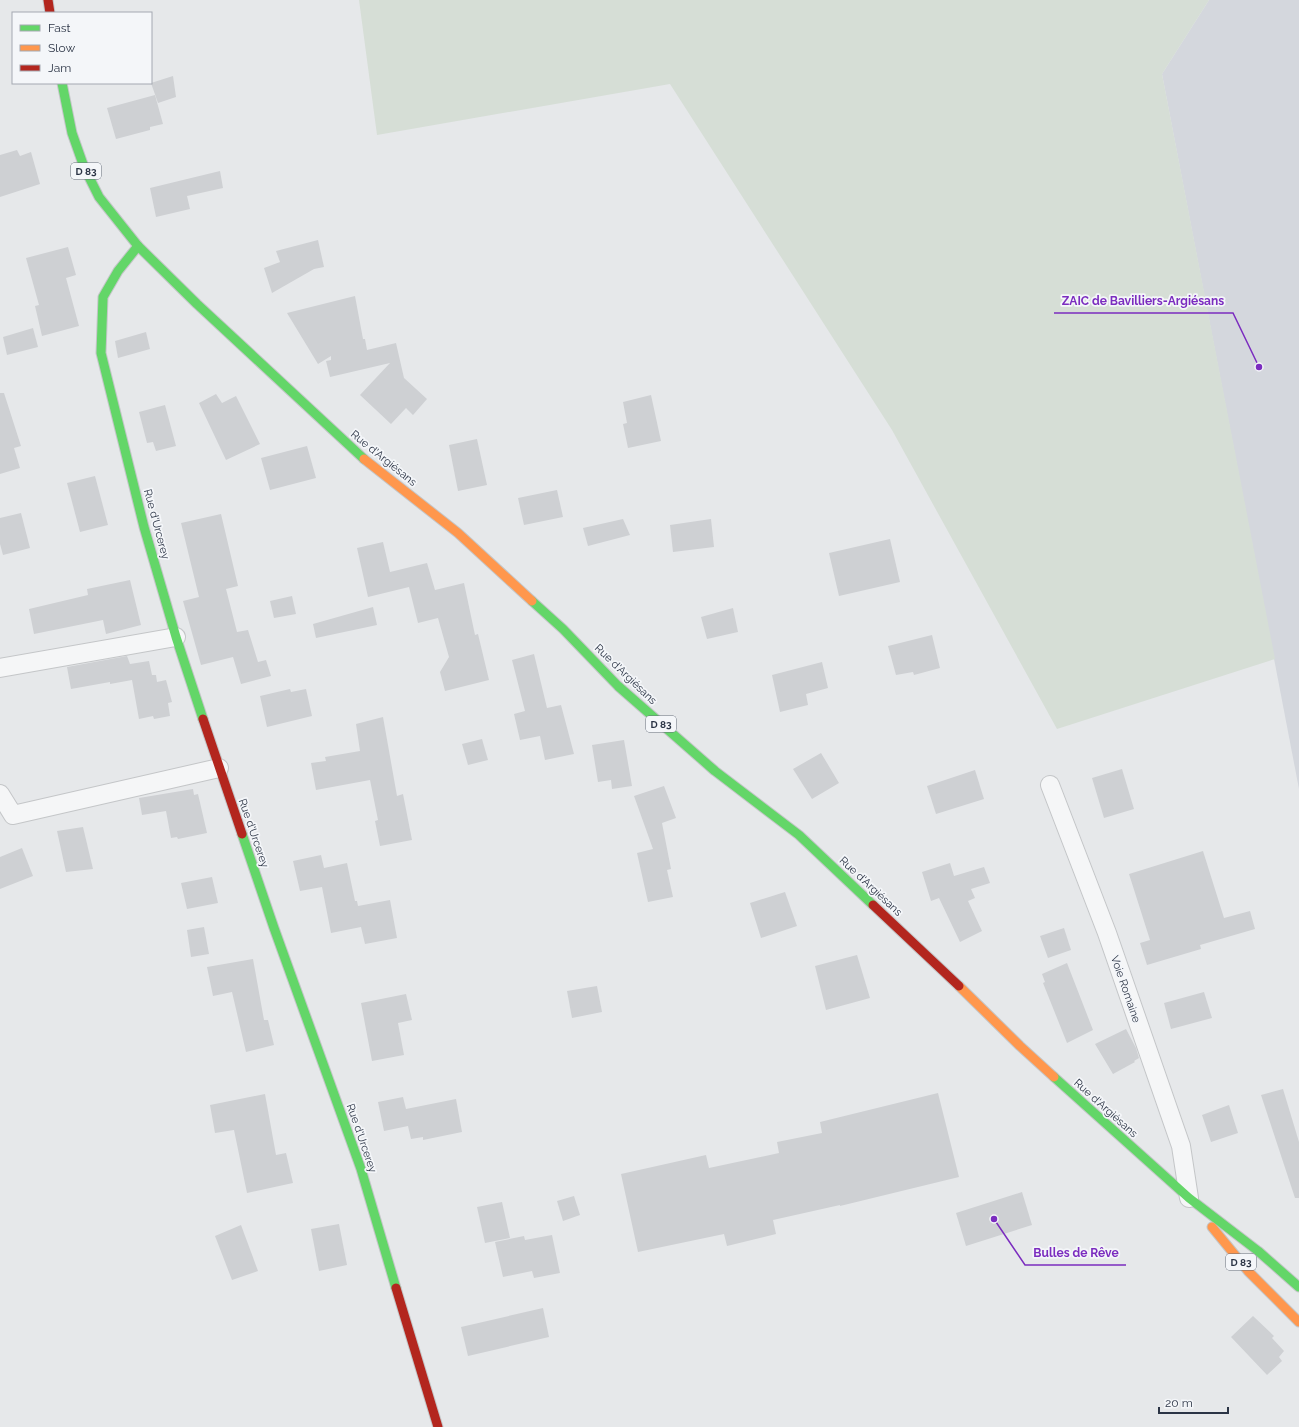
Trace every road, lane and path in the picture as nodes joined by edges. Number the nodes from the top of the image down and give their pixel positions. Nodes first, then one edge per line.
1 (48, 0) edge
2 (50, 12) edge
3 (62, 84) edge
4 (138, 246) junction
5 (176, 637) junction
6 (0, 668) edge
7 (219, 768) junction
8 (1050, 785) dead end
9 (0, 794) edge
10 (1189, 1198) junction
11 (1299, 1287) edge
12 (1299, 1322) edge
13 (438, 1427) edge

1 - 2 main road
3 - 4 main road, D 83
4 - 5 main road, Rue d'Urcerey
4 - 10 main road, Rue d'Argiésans / D 83
5 - 6 street
5 - 7 main road, Rue d'Urcerey
7 - 9 street
7 - 13 main road, Rue d'Urcerey
8 - 10 street, Voie Romaine
10 - 11 main road, Rue d'Argiésans / D 83
10 - 12 main road, Rue d'Argiésans / D 83

